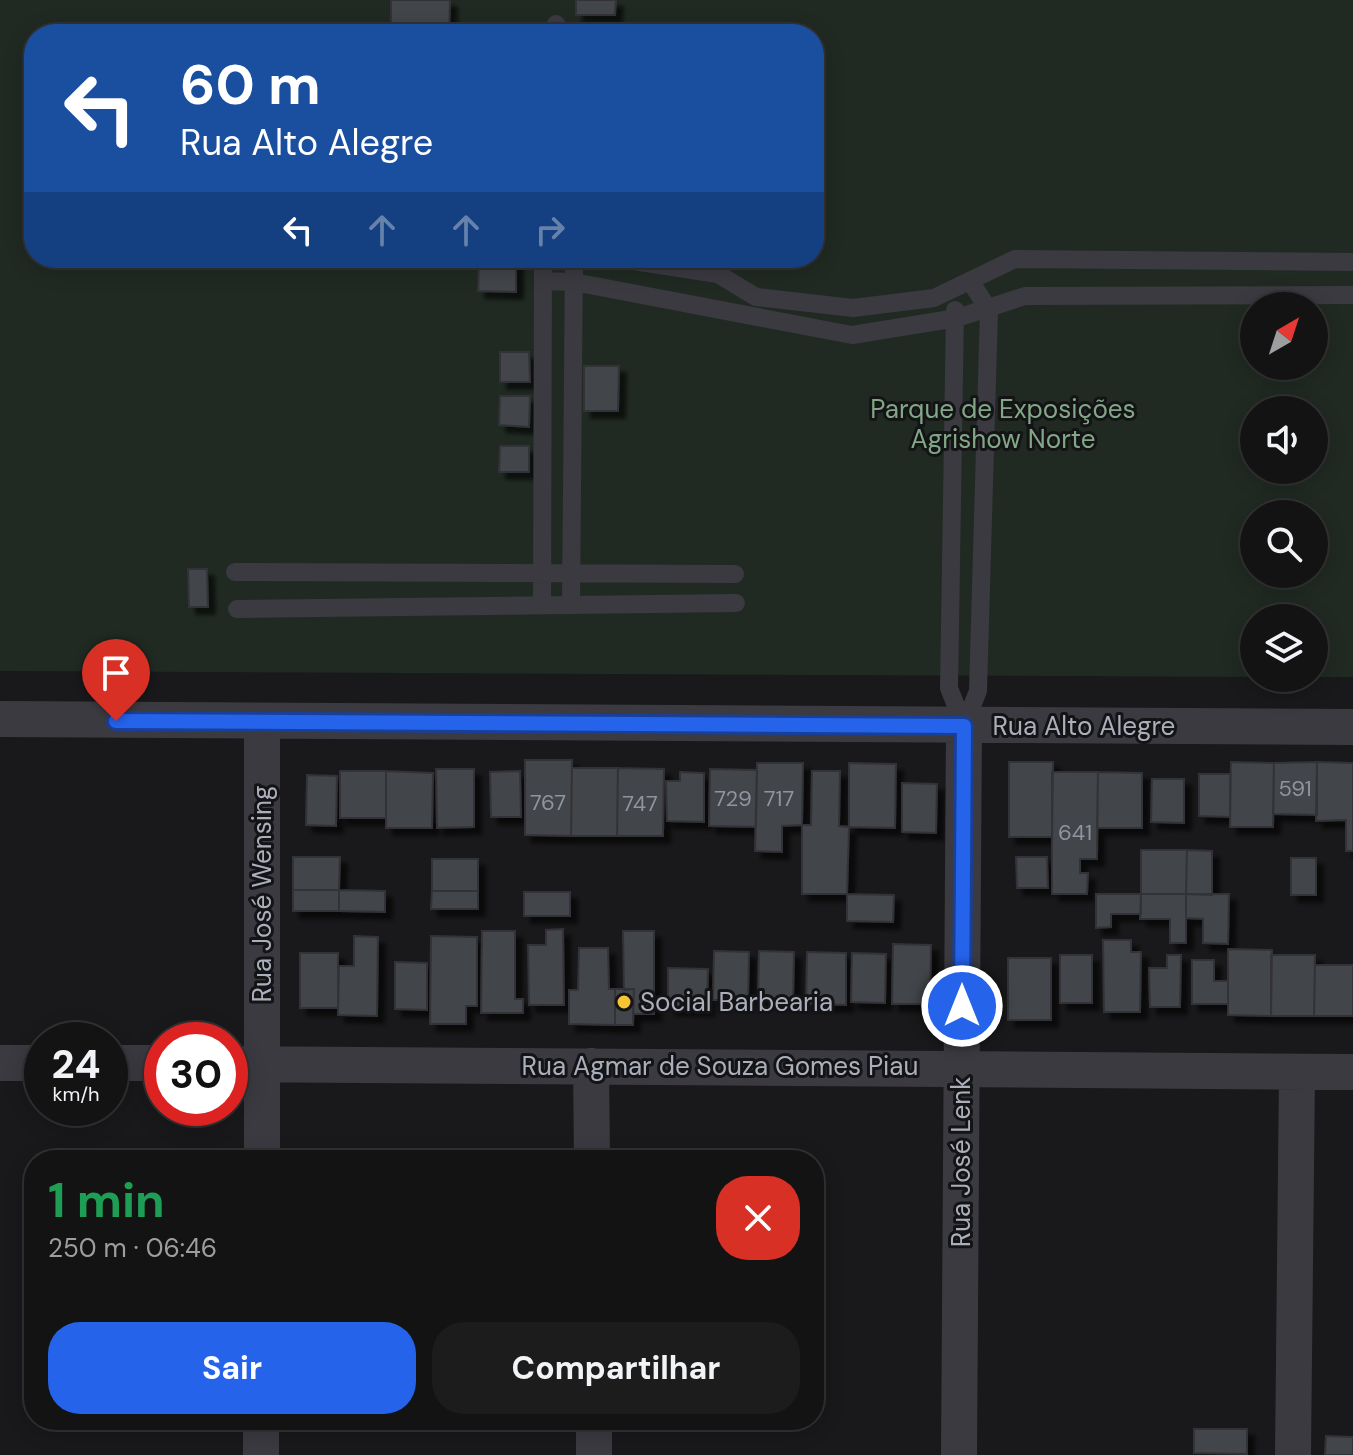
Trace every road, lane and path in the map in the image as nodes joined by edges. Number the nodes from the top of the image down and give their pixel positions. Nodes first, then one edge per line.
1 (1353, 262) edge
2 (543, 268) edge
3 (574, 268) edge
4 (679, 268) edge
5 (711, 268) edge
6 (718, 274) junction
7 (543, 281) junction
8 (970, 281) junction
9 (574, 282) junction
10 (949, 292) junction
11 (1353, 295) edge
12 (989, 310) junction
13 (957, 318) junction
14 (951, 489) junction
15 (981, 489) junction
16 (235, 572) dead end
17 (568, 572) junction
18 (541, 573) junction
19 (735, 574) dead end
20 (736, 603) dead end
21 (571, 604) junction
22 (542, 605) junction
23 (237, 609) dead end
24 (0, 719) edge
25 (262, 723) junction
26 (964, 726) junction
27 (1353, 727) edge
28 (248, 1022) edge
29 (0, 1063) edge
30 (24, 1063) edge
31 (248, 1064) edge
32 (591, 1066) junction
33 (961, 1068) junction
34 (1297, 1072) junction
35 (1353, 1072) edge
36 (248, 1076) edge
37 (260, 1150) edge
38 (592, 1150) edge
39 (261, 1430) edge
40 (594, 1430) edge
41 (261, 1455) edge
42 (594, 1455) edge
43 (959, 1455) edge
44 (1293, 1455) edge

1 - 8 lane
2 - 7 lane
3 - 9 lane
4 - 6 lane
5 - 6 lane
6 - 10 lane
7 - 9 lane
7 - 18 lane
8 - 10 lane
8 - 12 lane
9 - 13 lane
9 - 17 lane
10 - 13 lane
11 - 12 lane
12 - 13 lane
12 - 15 lane
13 - 14 lane
14 - 15 lane
14 - 26 lane
15 - 26 lane
16 - 18 lane
17 - 18 lane
17 - 19 lane
17 - 21 lane
18 - 22 lane
20 - 21 lane
21 - 22 lane
22 - 23 lane
24 - 25 street, Rua Alto Alegre
25 - 26 street, Rua Alto Alegre
25 - 28 street, Rua José Wensing
26 - 27 street, Rua Alto Alegre
26 - 33 street, Rua José Lenk
29 - 30 street
31 - 32 street, Rua Agmar de Souza Gomes Piau
32 - 33 street, Rua Agmar de Souza Gomes Piau
32 - 38 street
33 - 34 street, Rua Agmar de Souza Gomes Piau
33 - 43 street, Rua José Lenk
34 - 35 street, Rua Agmar de Souza Gomes Piau
34 - 44 street
36 - 37 street, Rua José Wensing
39 - 41 street
40 - 42 street

